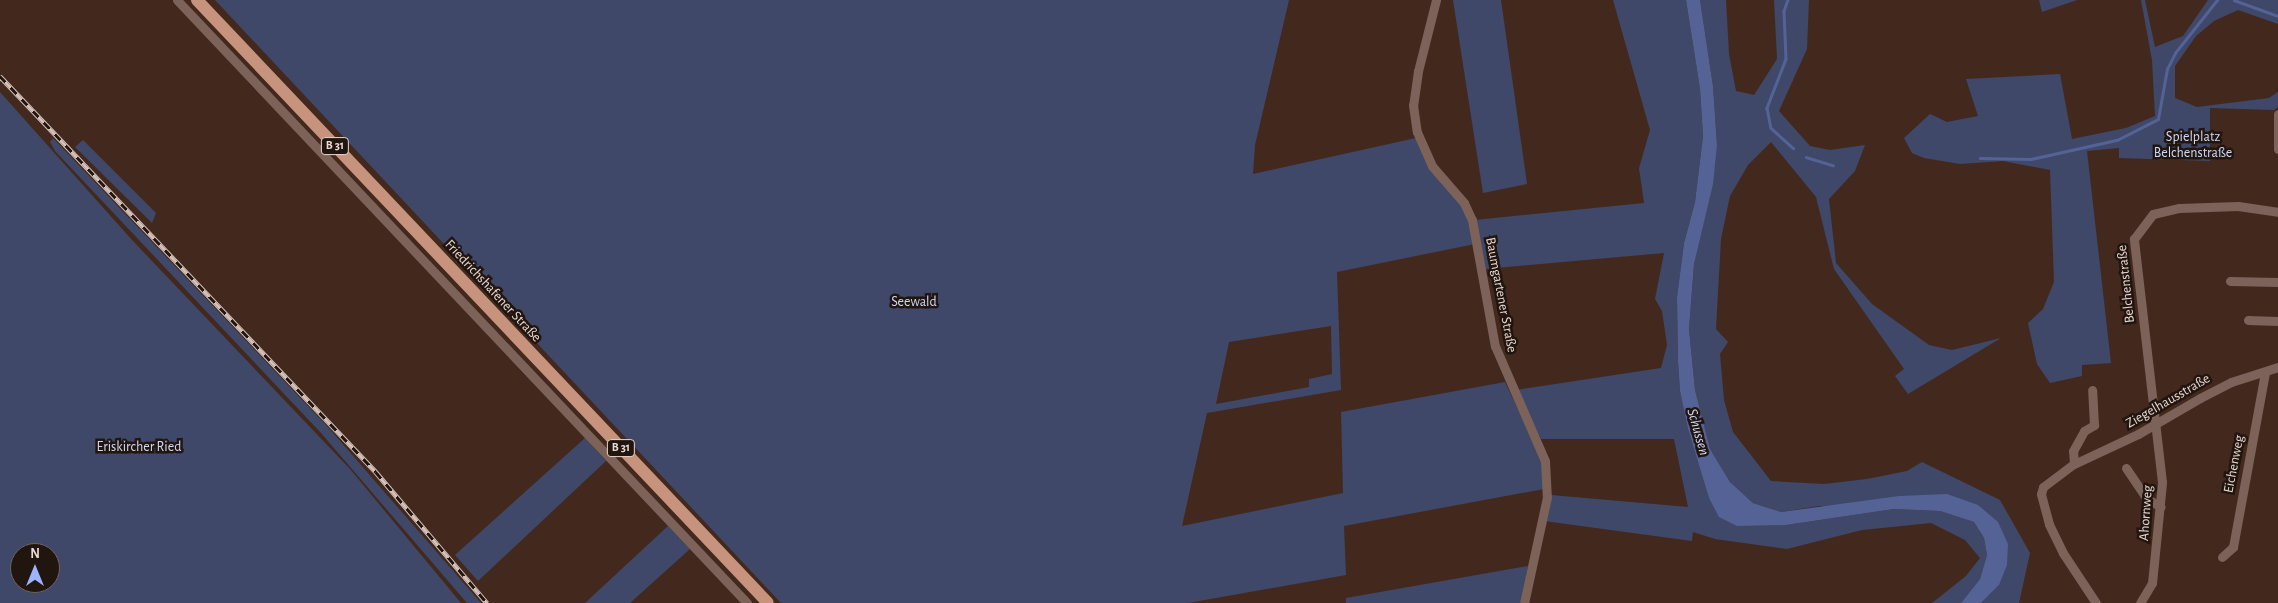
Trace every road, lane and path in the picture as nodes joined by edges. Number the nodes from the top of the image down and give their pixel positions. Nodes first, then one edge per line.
1 (177, 0) edge
2 (197, 0) edge
3 (1436, 0) edge
4 (2278, 114) edge
5 (2278, 149) edge
6 (2278, 212) edge
7 (2230, 282) dead end
8 (2278, 282) edge
9 (2248, 320) dead end
10 (2278, 321) edge
11 (2278, 367) edge
12 (2265, 372) junction
13 (2092, 390) dead end
14 (2156, 422) junction
15 (2074, 464) junction
16 (2126, 468) dead end
17 (2160, 507) junction
18 (2222, 557) dead end
19 (747, 603) edge
20 (768, 603) edge
21 (1524, 603) edge
22 (2096, 603) edge
23 (2140, 603) edge

1 - 19 street
2 - 20 main road, Friedrichshafener Straße / B 31
3 - 21 street, Baumgartener Straße
4 - 5 street
6 - 14 street, Belchenstraße
7 - 8 street
9 - 10 street
11 - 12 street, Ziegelhausstraße
12 - 14 street, Ziegelhausstraße
12 - 18 street, Eichenweg
13 - 15 street
14 - 15 street, Ziegelhausstraße
14 - 17 street, Ahornweg
15 - 22 street, Ziegelhausstraße
16 - 17 street
17 - 23 street, Ahornweg

